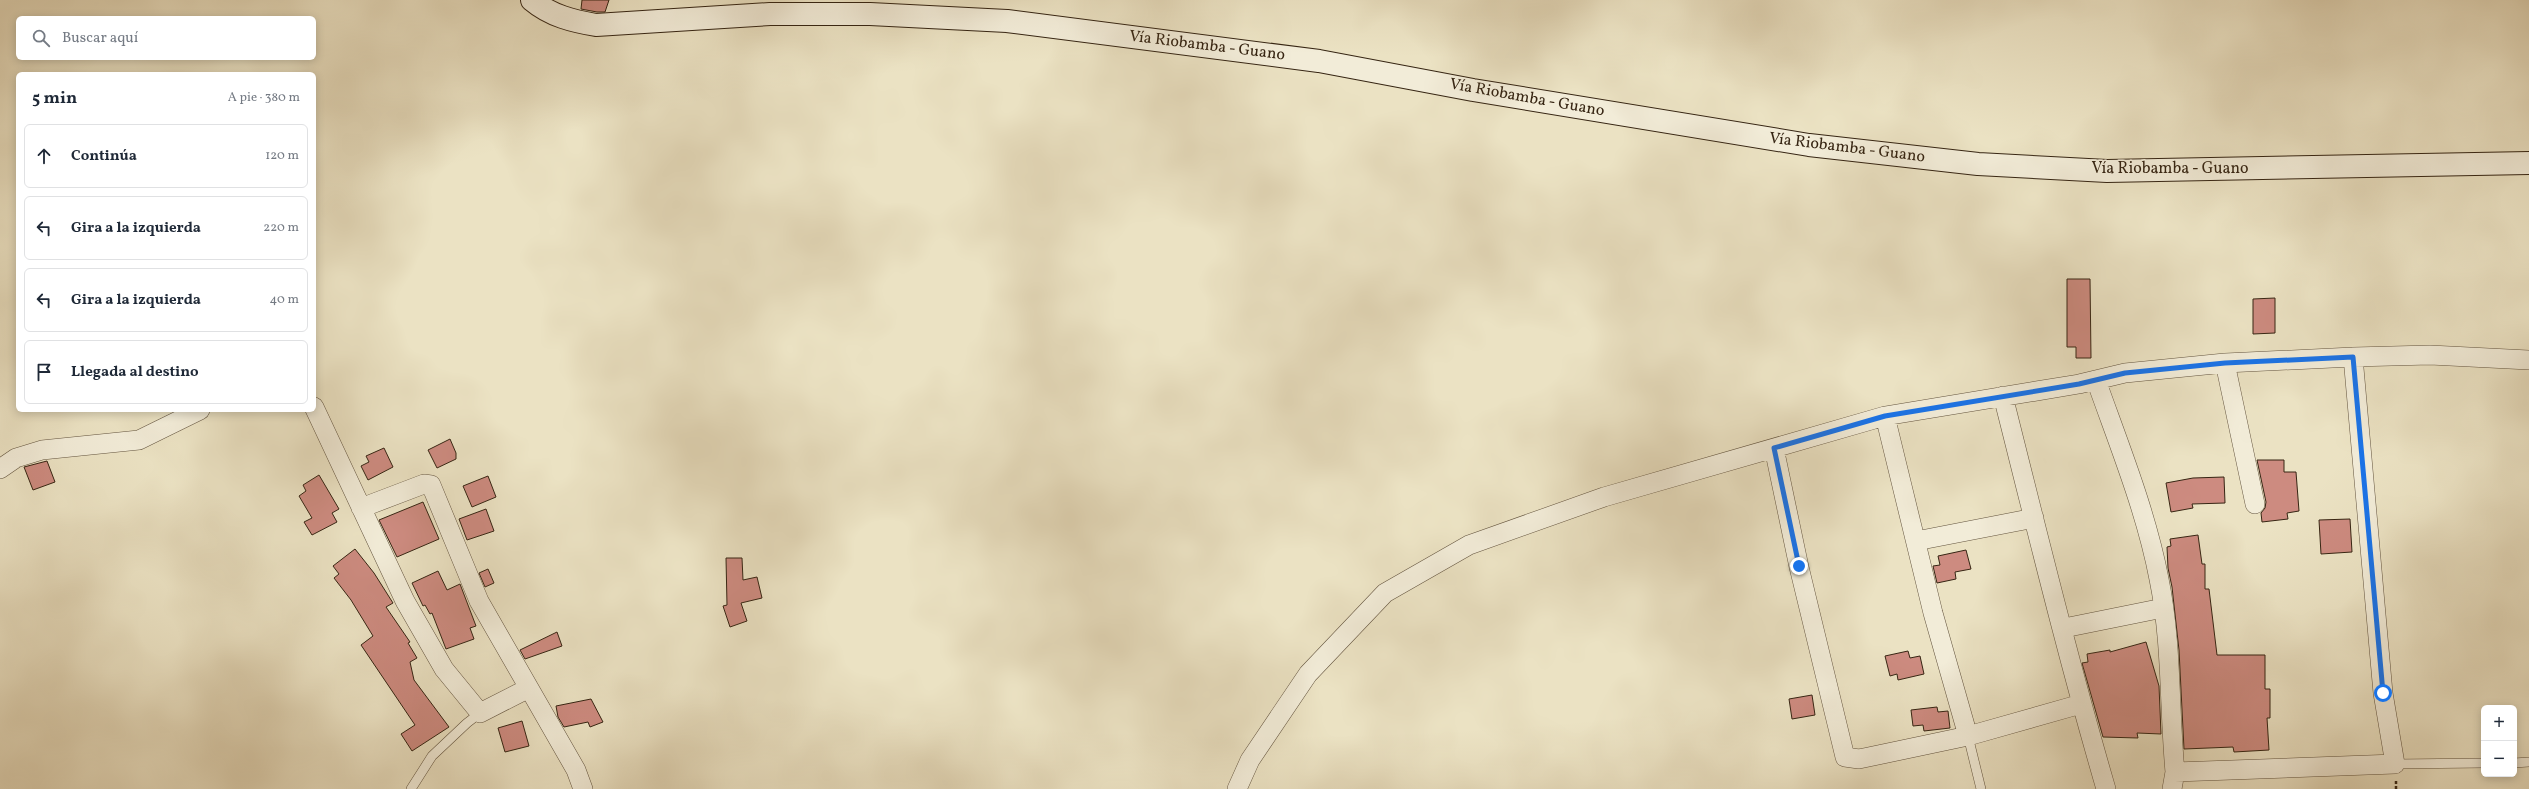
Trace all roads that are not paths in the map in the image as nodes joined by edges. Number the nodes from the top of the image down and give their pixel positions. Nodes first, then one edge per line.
1 (532, 0) edge
2 (2529, 163) edge
3 (2353, 357) junction
4 (2529, 360) edge
5 (2225, 363) junction
6 (2096, 380) junction
7 (2003, 396) junction
8 (316, 411) edge
9 (196, 412) edge
10 (1885, 416) junction
11 (1774, 448) junction
12 (0, 469) edge
13 (2254, 504) dead end
14 (361, 508) junction
15 (2034, 518) junction
16 (1916, 541) junction
17 (2163, 608) junction
18 (2064, 628) junction
19 (529, 688) junction
20 (2081, 704) junction
21 (480, 713) junction
22 (1968, 736) junction
23 (2529, 762) edge
24 (2481, 763) edge
25 (2517, 763) edge
26 (2395, 764) junction
27 (2173, 780) edge
28 (411, 789) edge
29 (584, 789) edge
30 (1237, 789) edge
31 (1981, 789) edge
32 (2106, 789) edge

1 - 2 main road, Vía Riobamba - Guano
3 - 4 street
3 - 5 street
3 - 26 street
5 - 6 street
5 - 13 street
6 - 7 street
6 - 17 street
7 - 10 street
7 - 15 street
8 - 14 street
9 - 12 street
10 - 11 street
10 - 16 street
11 - 22 street
11 - 30 street
14 - 19 street
14 - 21 street
15 - 16 street
15 - 18 street
16 - 22 street
17 - 18 street
17 - 27 street
18 - 20 street
19 - 21 street
19 - 29 street
20 - 22 street
20 - 32 street
21 - 28 lane
22 - 31 lane
23 - 25 lane
24 - 26 lane
26 - 27 street

